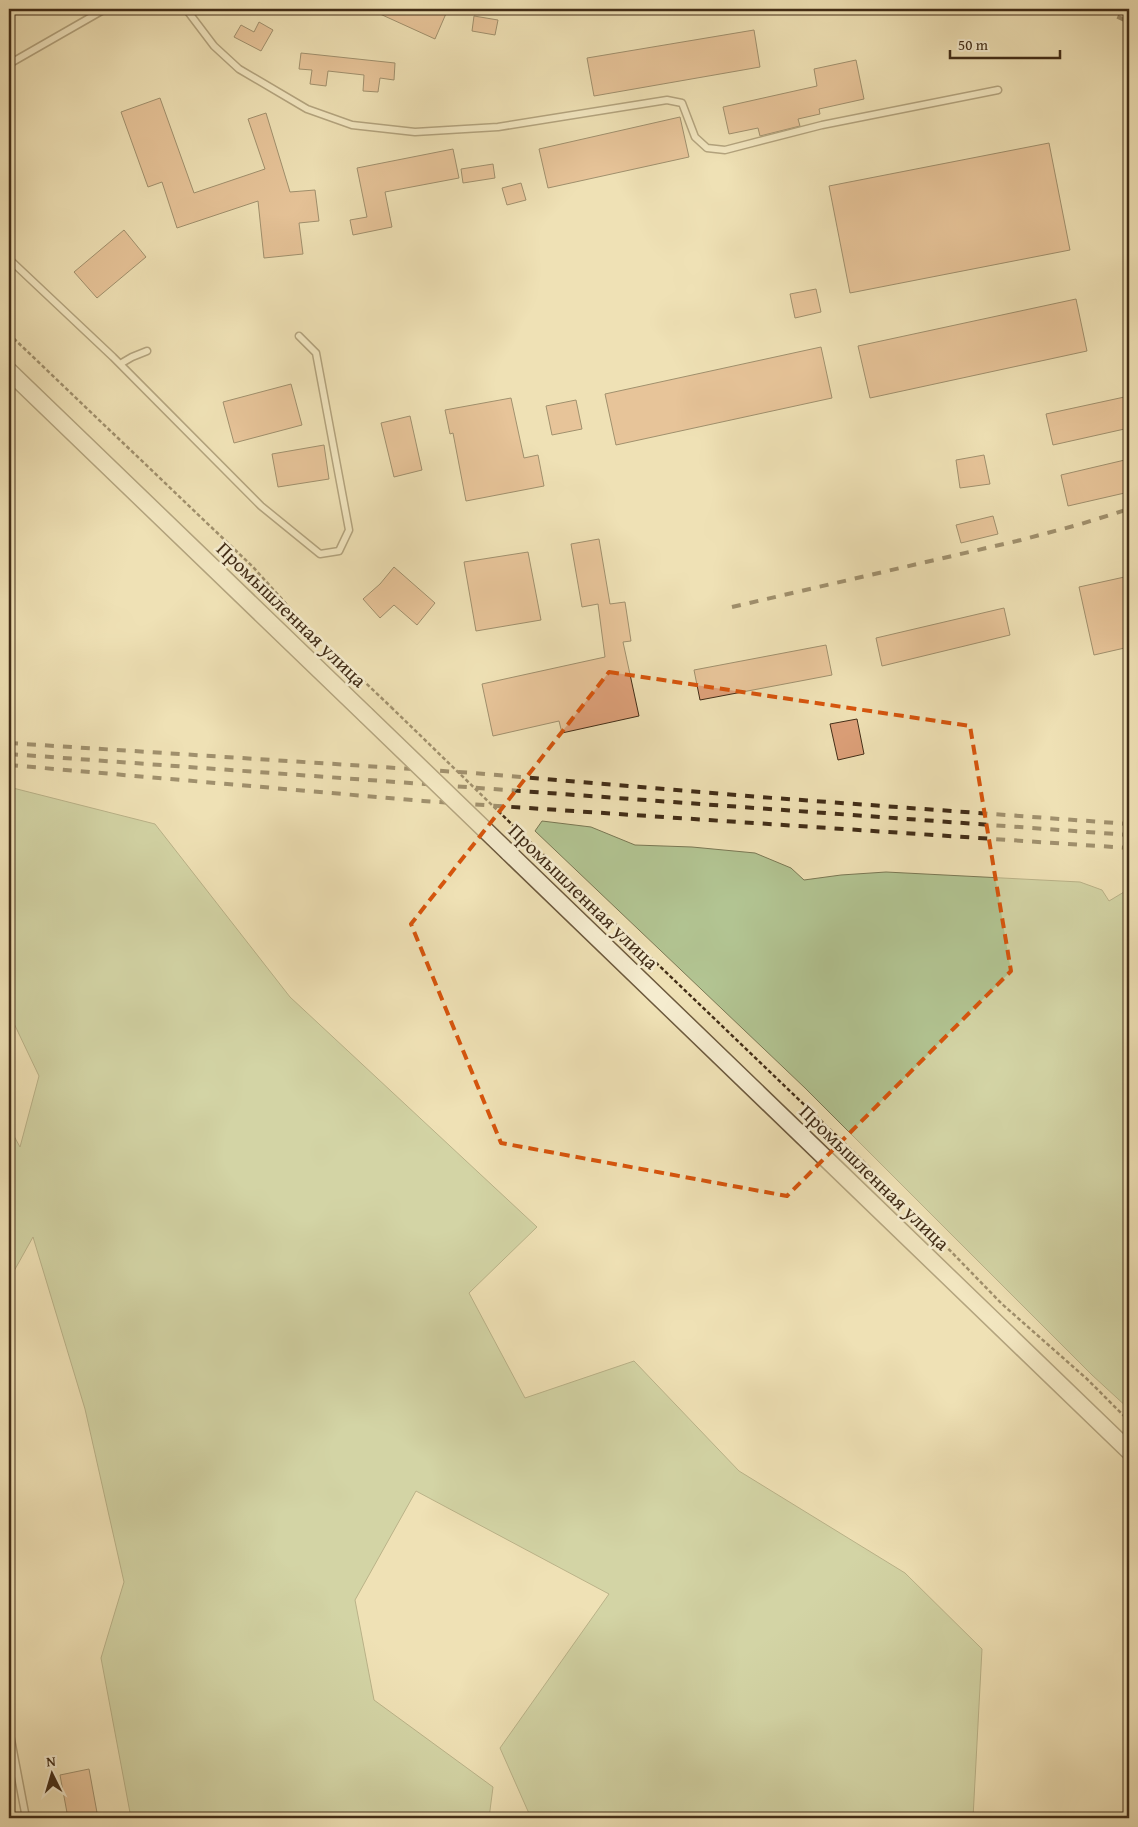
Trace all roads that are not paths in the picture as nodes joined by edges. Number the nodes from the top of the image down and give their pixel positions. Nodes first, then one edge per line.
1 (105, 9) edge
2 (186, 9) edge
3 (9, 64) edge
4 (998, 90) dead end
5 (9, 259) edge
6 (299, 336) dead end
7 (147, 350) dead end
8 (120, 364) junction
9 (9, 371) edge
10 (1129, 1451) edge
11 (9, 1729) edge
12 (26, 1818) edge

1 - 3 lane
2 - 4 lane
5 - 8 lane
6 - 8 lane
7 - 8 lane
9 - 10 street, Промышленная улица, bridge
11 - 12 lane

